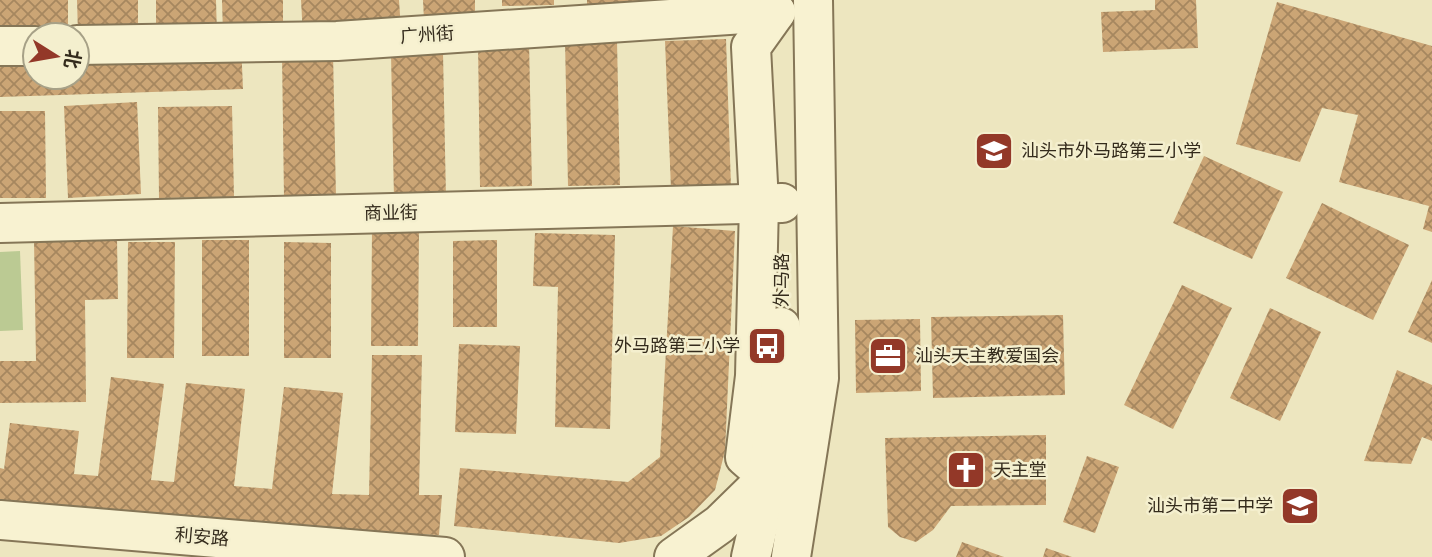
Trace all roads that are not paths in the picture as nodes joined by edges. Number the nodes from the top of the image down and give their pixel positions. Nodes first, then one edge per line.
1 (813, 0) edge
2 (775, 6) edge
3 (91, 45) edge
4 (0, 46) edge
5 (21, 46) edge
6 (770, 203) junction
7 (0, 223) edge
8 (768, 477) junction
9 (0, 520) edge
10 (445, 557) edge
11 (674, 557) edge
12 (751, 557) edge
13 (791, 557) edge

1 - 13 street, 外马路
2 - 3 street, 广州街
2 - 6 street, 外马路
4 - 5 street
6 - 7 street, 商业街
6 - 8 street, 外马路
8 - 11 street
8 - 12 street, 外马路
9 - 10 street, 利安路

